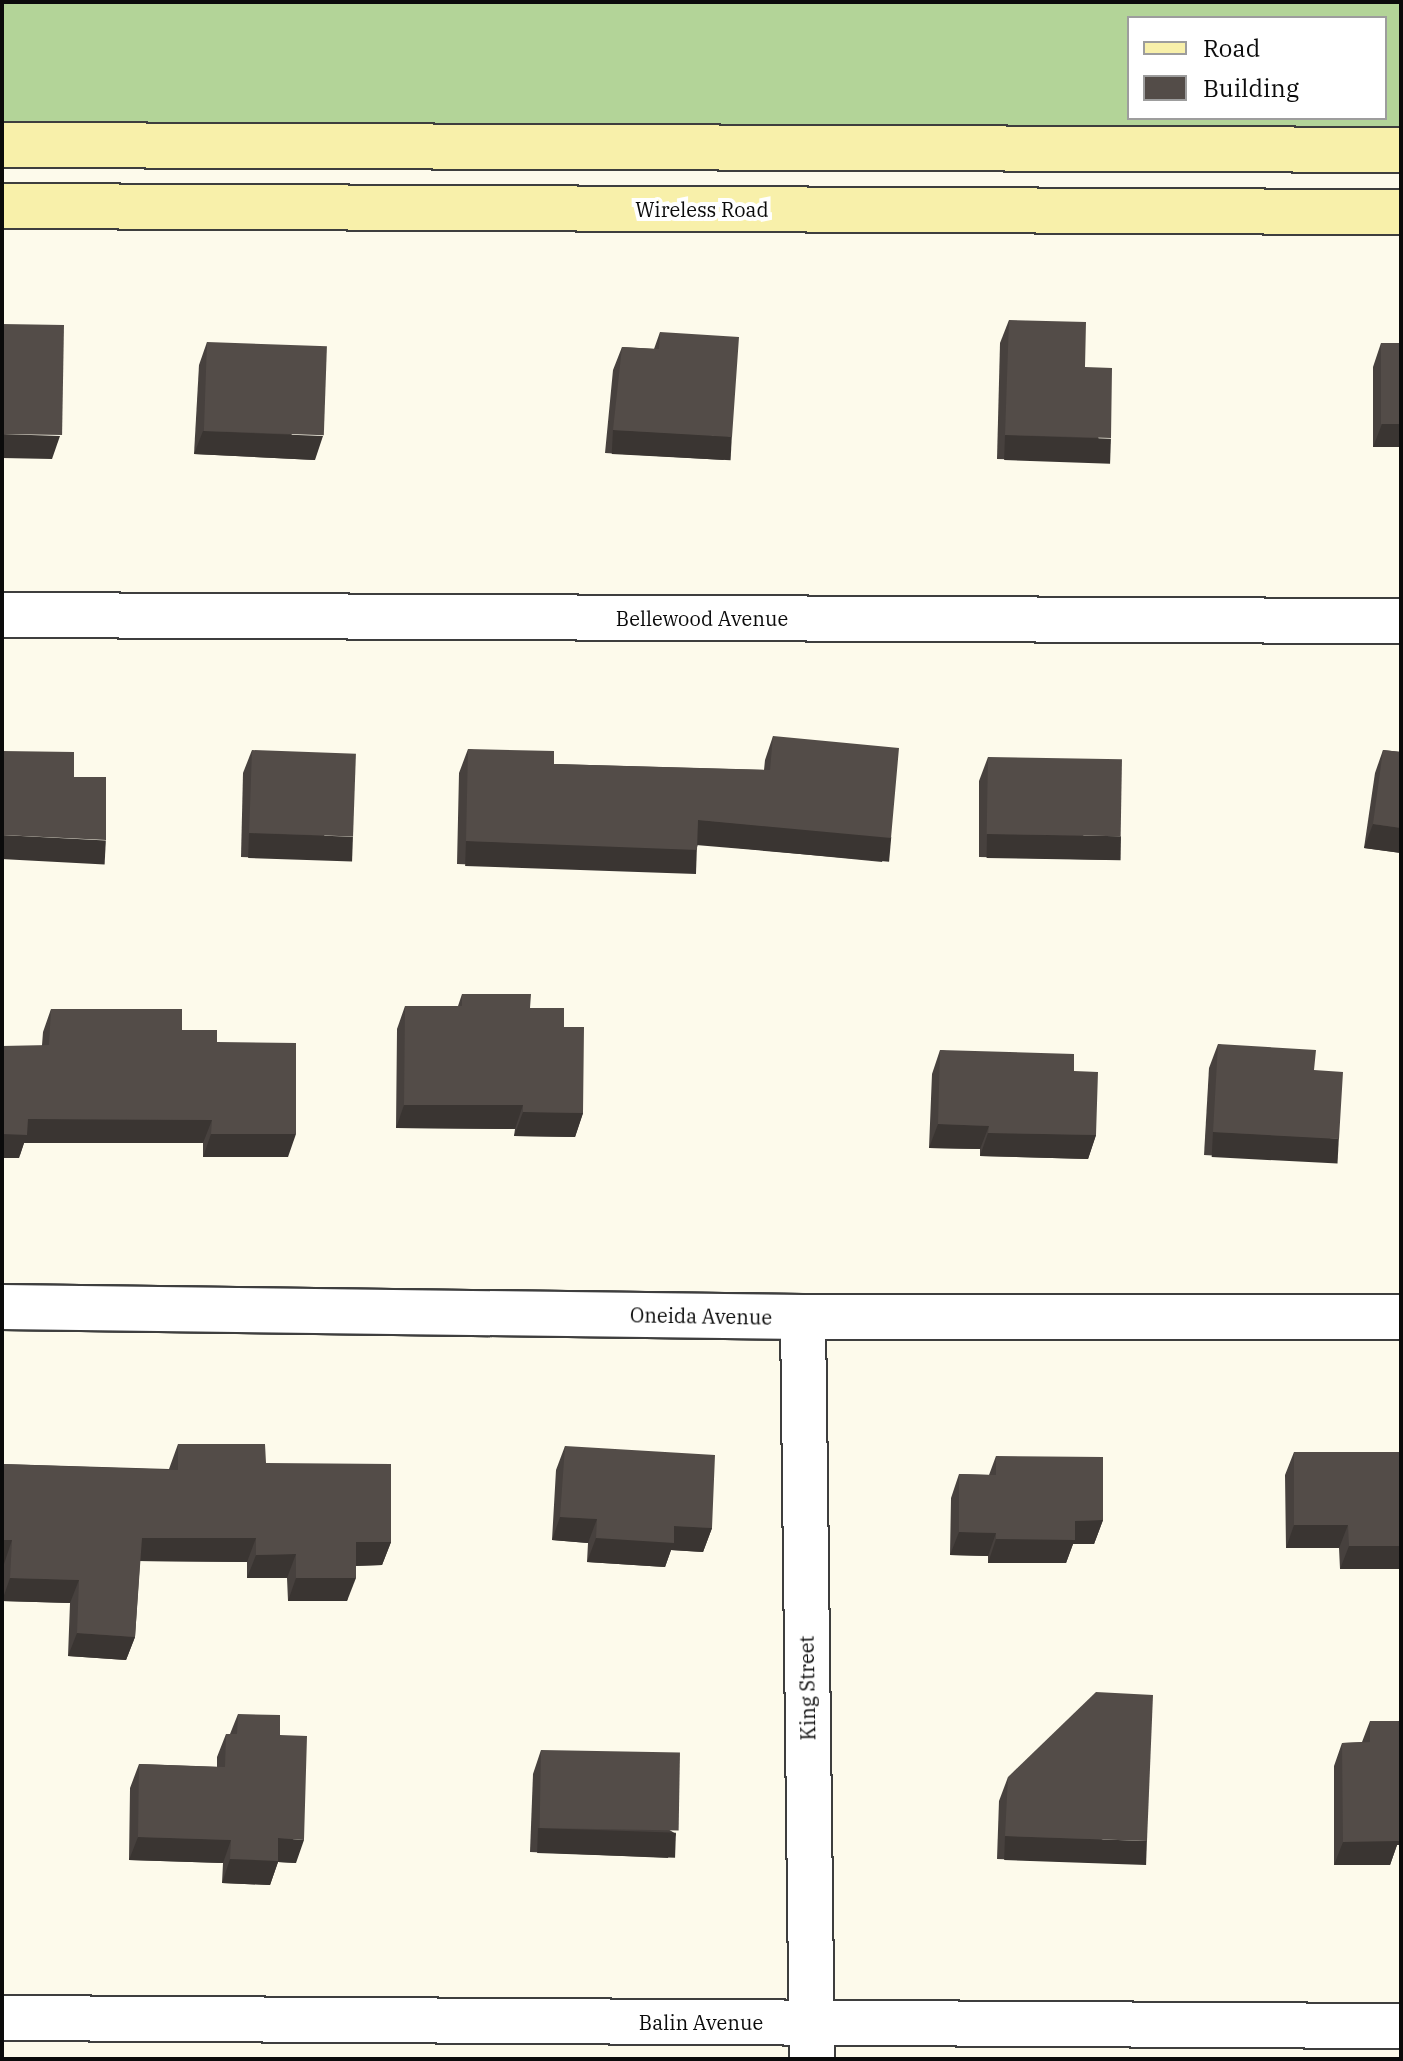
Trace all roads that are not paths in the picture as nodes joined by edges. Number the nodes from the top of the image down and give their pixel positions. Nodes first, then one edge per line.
1 (2, 145) edge
2 (1401, 150) edge
3 (2, 206) edge
4 (1401, 212) edge
5 (2, 615) edge
6 (1401, 621) edge
7 (2, 1307) edge
8 (803, 1317) junction
9 (1401, 1317) edge
10 (2, 2018) edge
11 (1401, 2026) edge
12 (812, 2041) edge

1 - 2 main road
3 - 4 main road, Wireless Road
5 - 6 street, Bellewood Avenue
7 - 8 street, Oneida Avenue
8 - 9 street, Oneida Avenue
8 - 12 street, King Street
10 - 12 street, Balin Avenue
11 - 12 street, Balin Avenue

